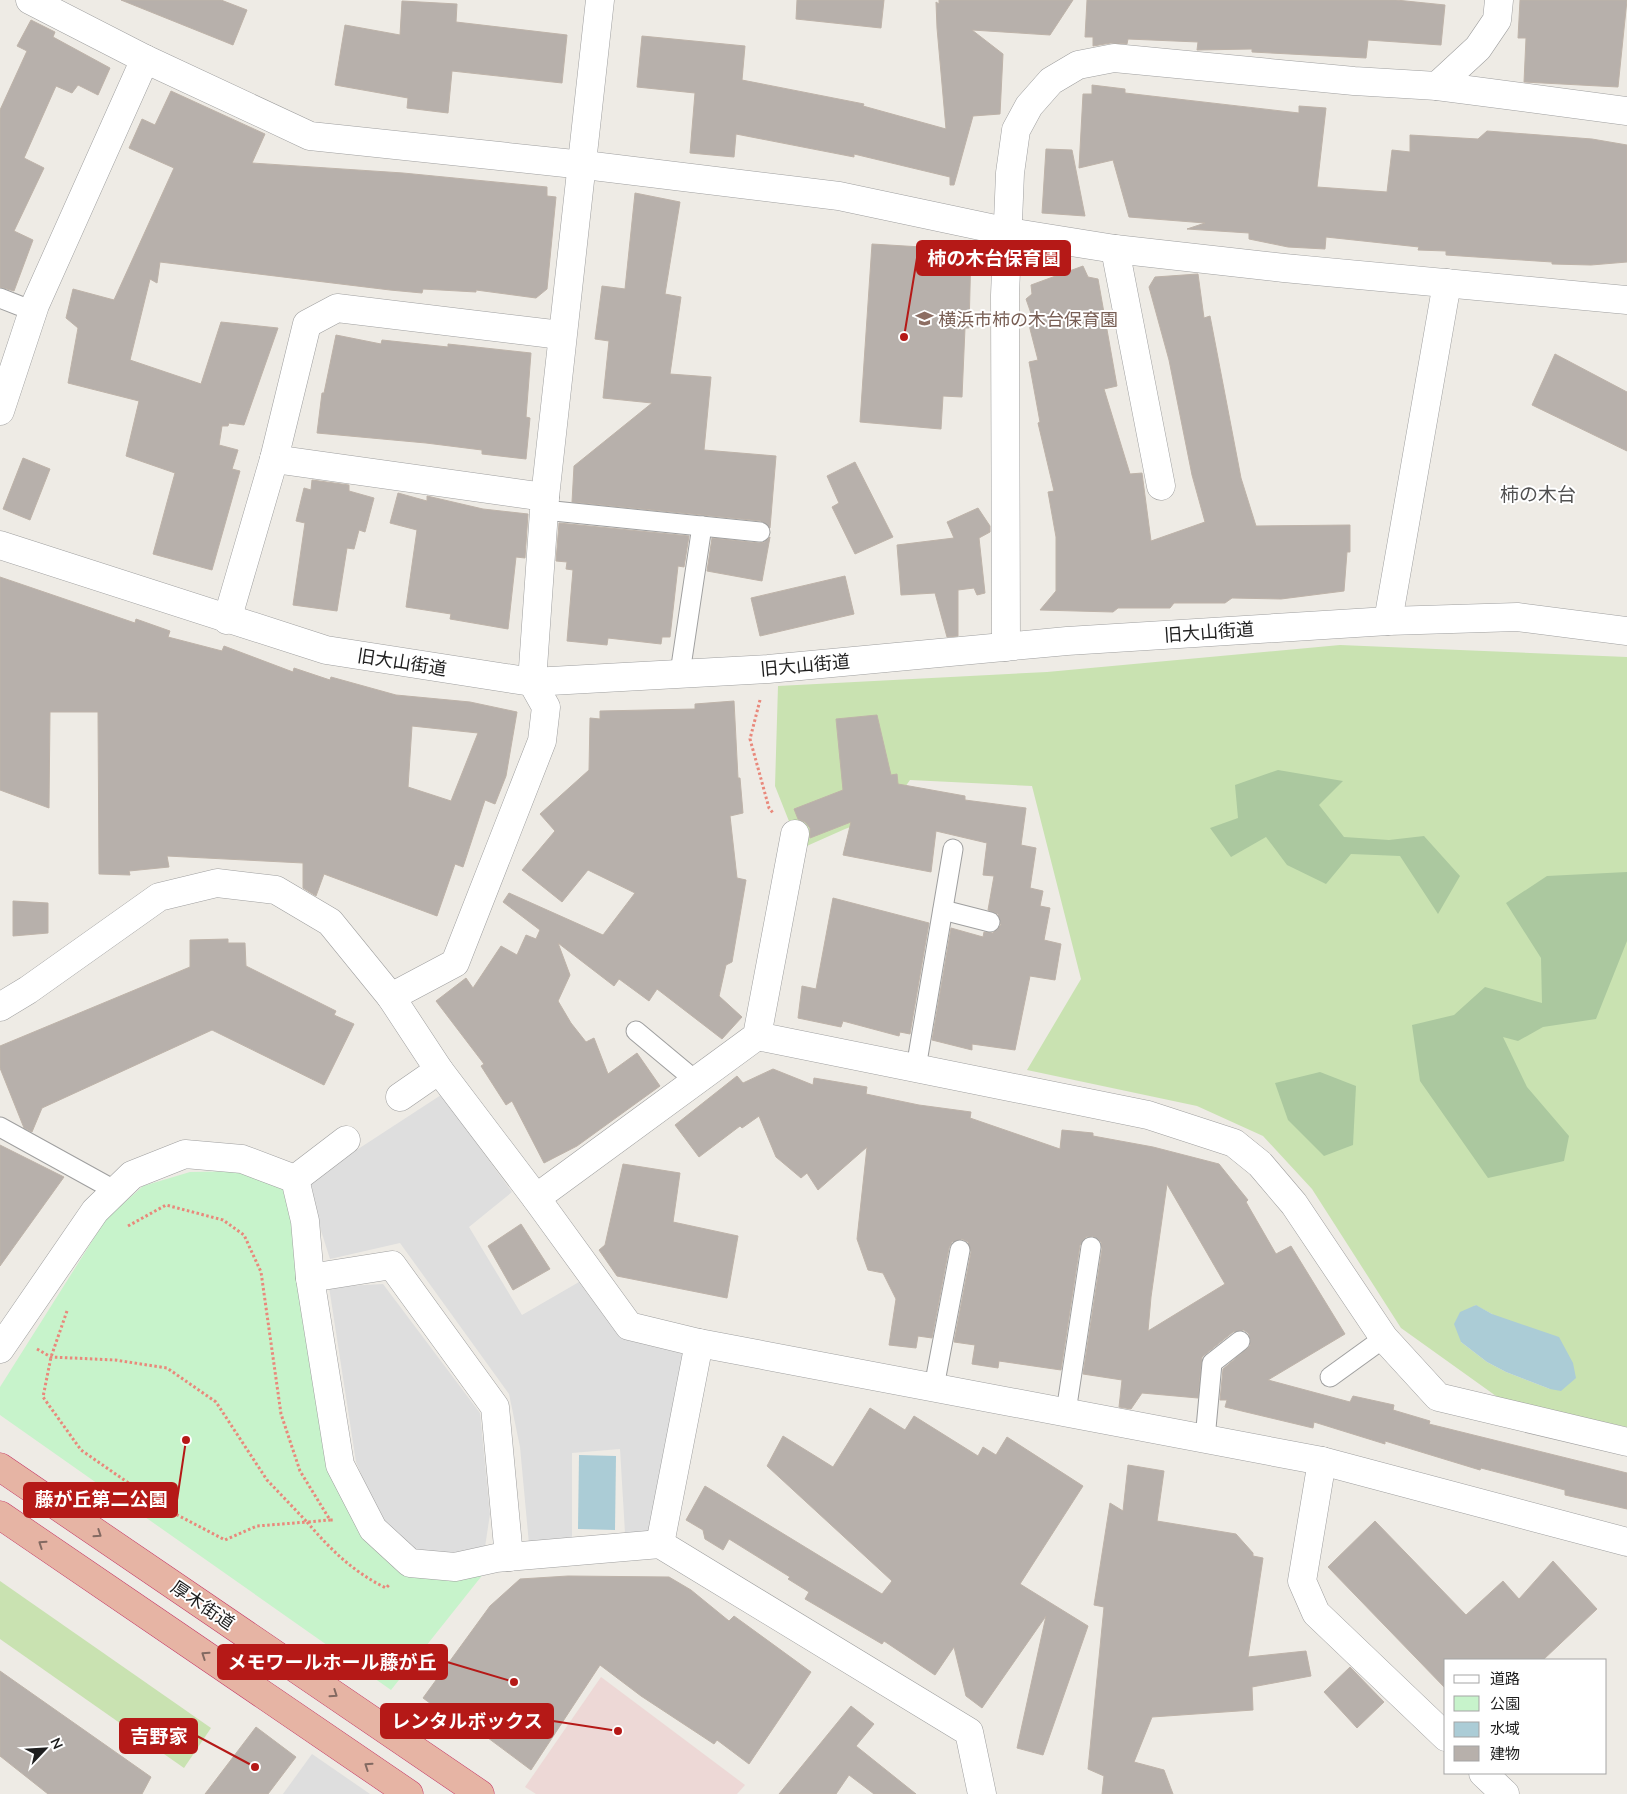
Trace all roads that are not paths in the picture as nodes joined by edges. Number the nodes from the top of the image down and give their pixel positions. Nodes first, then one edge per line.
1 (30, 0) edge
2 (600, 0) edge
3 (1499, 0) edge
4 (145, 59) junction
5 (1437, 86) junction
6 (1627, 111) edge
7 (581, 166) junction
8 (1009, 232) junction
9 (1115, 249) junction
10 (1447, 283) junction
11 (0, 298) edge
12 (1627, 300) edge
13 (33, 311) junction
14 (561, 335) junction
15 (0, 411) edge
16 (274, 459) junction
17 (1161, 486) dead end
18 (545, 503) junction
19 (702, 526) junction
20 (760, 532) dead end
21 (0, 545) edge
22 (228, 620) junction
23 (1388, 621) junction
24 (1627, 631) edge
25 (1006, 647) junction
26 (680, 673) junction
27 (532, 682) junction
28 (795, 834) road end
29 (953, 849) dead end
30 (943, 910) junction
31 (990, 922) dead end
32 (391, 997) junction
33 (0, 1007) edge
34 (636, 1030) dead end
35 (757, 1036) junction
36 (916, 1068) junction
37 (439, 1070) junction
38 (696, 1081) junction
39 (400, 1097) dead end
40 (0, 1127) edge
41 (346, 1140) dead end
42 (295, 1179) junction
43 (116, 1191) junction
44 (536, 1198) junction
45 (1091, 1247) dead end
46 (960, 1250) dead end
47 (310, 1278) junction
48 (1384, 1338) junction
49 (1240, 1340) dead end
50 (699, 1343) junction
51 (0, 1349) edge
52 (1330, 1377) dead end
53 (934, 1387) junction
54 (1066, 1412) junction
55 (1205, 1439) junction
56 (1627, 1442) edge
57 (1322, 1461) junction
58 (0, 1467) edge
59 (0, 1515) edge
60 (1627, 1542) edge
61 (660, 1544) junction
62 (509, 1557) junction
63 (1444, 1735) edge
64 (1484, 1774) edge
65 (409, 1794) edge
66 (480, 1794) edge
67 (982, 1794) edge
68 (1505, 1794) edge

1 - 4 street
2 - 7 street
3 - 5 street
4 - 7 street
4 - 13 street
5 - 6 street
5 - 8 street
7 - 8 street
7 - 14 street
8 - 9 street
8 - 25 street
9 - 10 street
9 - 17 street
10 - 12 street
10 - 23 street
11 - 13 lane
13 - 15 street
14 - 16 street
14 - 18 street
16 - 18 street
16 - 22 street
18 - 19 lane
18 - 27 street
19 - 20 lane
19 - 26 lane
21 - 22 street, 旧大山街道
22 - 27 street, 旧大山街道
23 - 24 street, 旧大山街道
23 - 25 street, 旧大山街道
25 - 26 street, 旧大山街道
26 - 27 street, 旧大山街道
27 - 32 street
28 - 35 street
29 - 30 lane
30 - 31 lane
30 - 36 lane
32 - 33 street
32 - 37 street
34 - 38 lane
35 - 36 street
35 - 38 street
36 - 48 street
37 - 39 street
37 - 44 street
38 - 44 street
40 - 43 lane
41 - 42 street
42 - 43 street
42 - 47 street
43 - 51 street
44 - 50 street
45 - 54 lane
46 - 53 lane
47 - 62 street
47 - 62 street
48 - 52 lane
48 - 56 street
49 - 55 lane
50 - 53 street
50 - 61 street
53 - 54 street
54 - 55 street
55 - 57 street
57 - 60 street
57 - 63 street
58 -> 66 highway, 厚木街道
65 -> 59 highway
61 - 62 street
61 - 67 street
64 - 68 street

